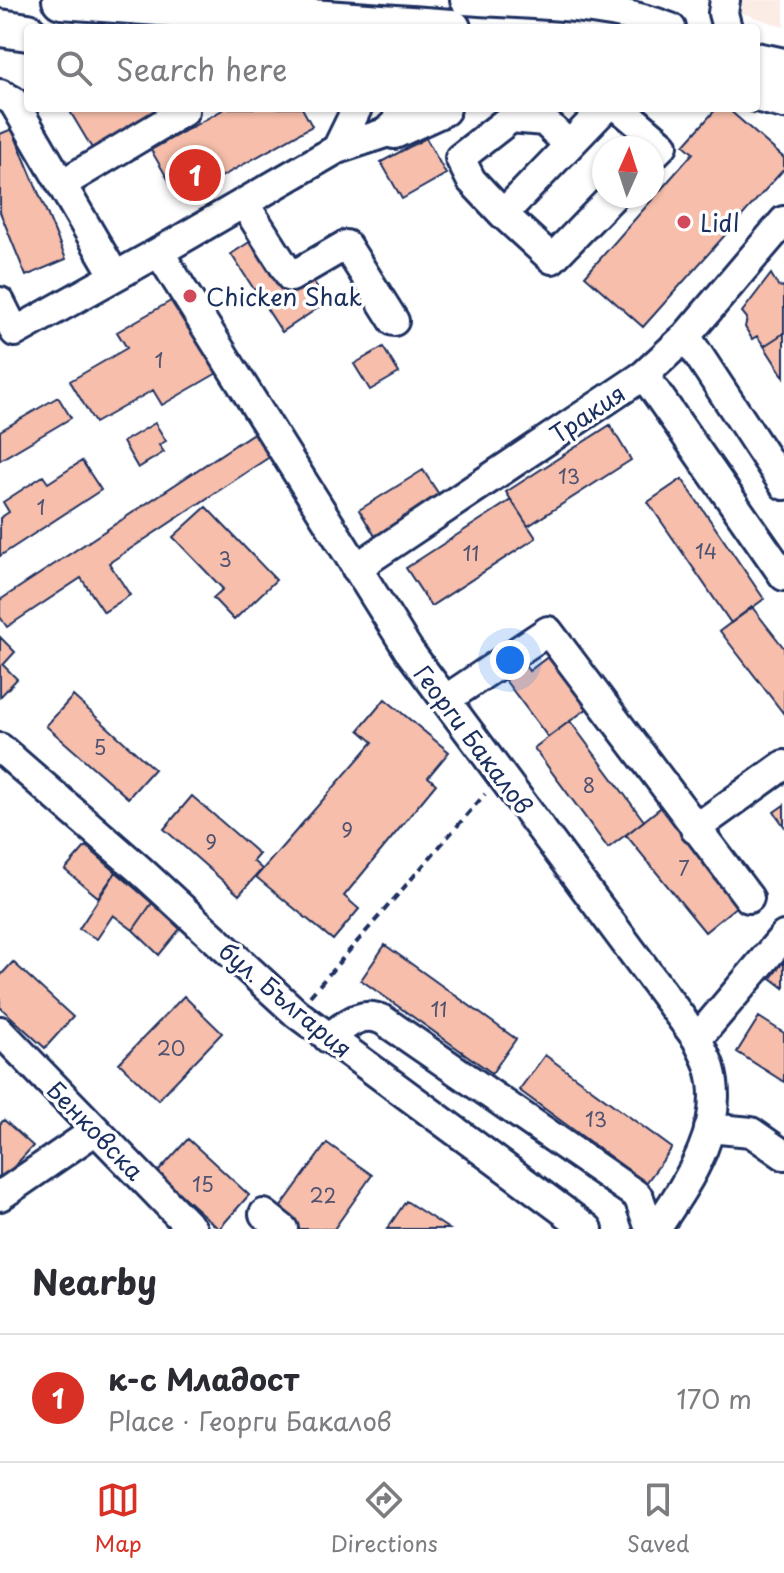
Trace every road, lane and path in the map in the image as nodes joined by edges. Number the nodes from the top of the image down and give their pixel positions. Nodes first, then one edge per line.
1 (61, 0) edge
2 (465, 0) edge
3 (725, 0) edge
4 (642, 7) edge
5 (368, 24) edge
6 (665, 24) edge
7 (726, 24) edge
8 (0, 28) edge
9 (24, 31) edge
10 (760, 62) edge
11 (784, 67) edge
12 (760, 94) edge
13 (10, 98) edge
14 (784, 100) edge
15 (182, 112) edge
16 (355, 112) edge
17 (426, 112) edge
18 (601, 112) edge
19 (625, 112) edge
20 (397, 119) edge
21 (653, 136) edge
22 (569, 145) junction
23 (337, 149) junction
24 (62, 184) junction
25 (244, 203) junction
26 (601, 208) edge
27 (503, 214) junction
28 (779, 241) edge
29 (159, 252) junction
30 (115, 276) junction
31 (0, 302) edge
32 (394, 321) dead end
33 (686, 336) junction
34 (644, 375) junction
35 (784, 485) edge
36 (356, 568) junction
37 (784, 576) edge
38 (445, 700) junction
39 (0, 748) edge
40 (784, 765) edge
41 (501, 775) junction
42 (695, 829) junction
43 (749, 898) dead end
44 (784, 936) edge
45 (296, 1013) junction
46 (0, 1031) edge
47 (328, 1038) junction
48 (697, 1039) junction
49 (709, 1128) junction
50 (96, 1130) junction
51 (784, 1155) edge
52 (0, 1196) edge
53 (192, 1229) edge
54 (588, 1229) edge
55 (650, 1229) edge
56 (656, 1229) edge

1 - 5 main road
2 - 4 street
3 - 7 street
4 - 6 street
8 - 9 main road
10 - 11 main road
12 - 14 main road
13 - 24 street
15 - 24 street
16 - 23 street
17 - 20 main road
18 - 22 street
19 - 21 street
20 - 23 street
22 - 27 street
22 - 27 street
23 - 25 street
24 - 30 street
25 - 29 street
25 - 32 street
26 - 27 street
28 - 33 street, Тракия
29 - 30 street
29 - 36 street, Георги Бакалов
30 - 31 street
33 - 34 street, Тракия
33 - 35 street
34 - 36 street, Тракия
34 - 37 street
36 - 38 street, Георги Бакалов
38 - 41 street, Георги Бакалов
38 - 42 street
39 - 45 street, бул. България
40 - 42 street
41 - 45 path
41 - 48 street, Георги Бакалов
42 - 43 street
44 - 48 street
45 - 47 street, бул. България
46 - 50 street, Бенковска
47 - 54 street, бул. България
47 - 55 street
48 - 49 street, Георги Бакалов
49 - 51 street
49 - 56 street, Георги Бакалов
50 - 52 street
50 - 53 street, Бенковска

